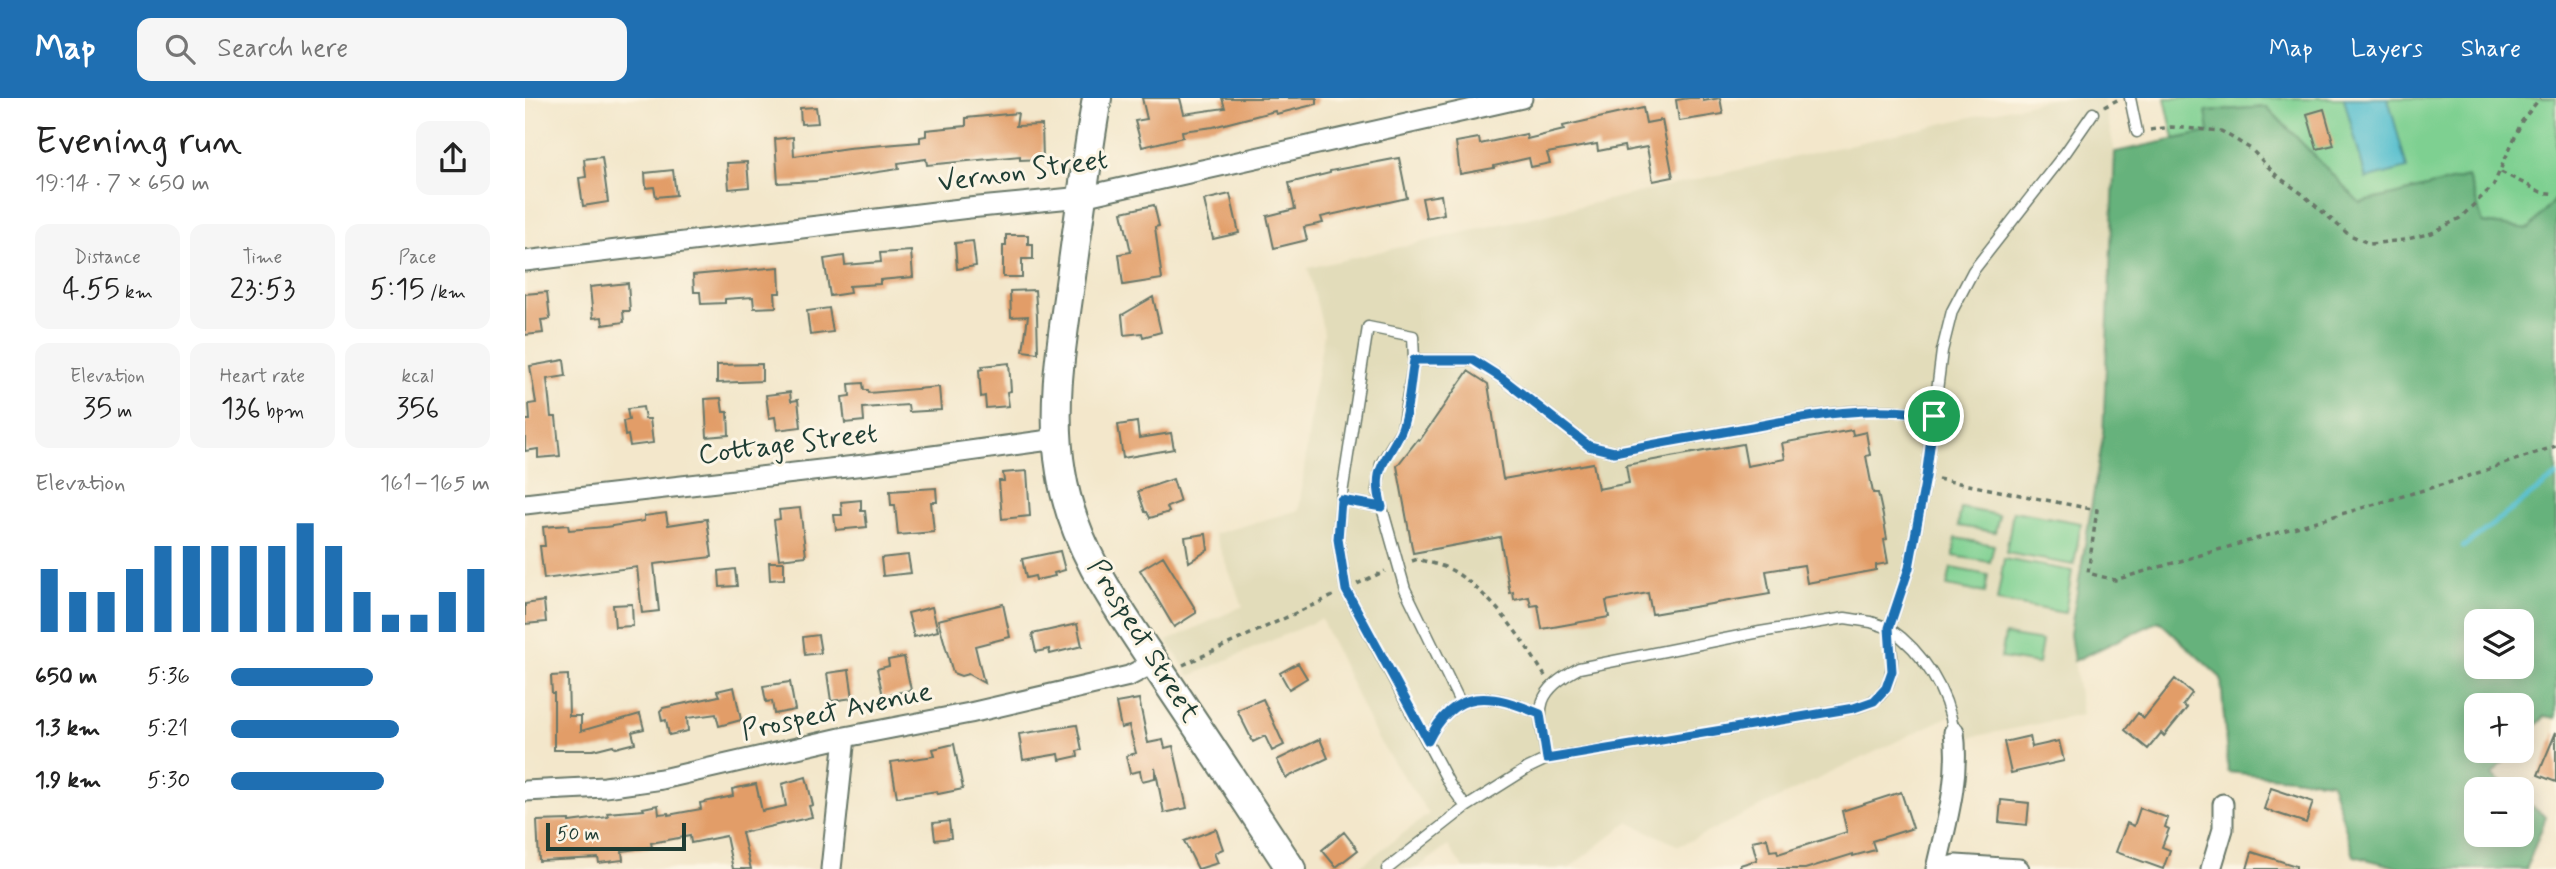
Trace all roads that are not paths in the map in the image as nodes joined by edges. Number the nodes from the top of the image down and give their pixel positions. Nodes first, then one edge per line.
1 (1097, 98) edge
2 (1522, 98) edge
3 (2130, 98) edge
4 (2093, 113) road end
5 (2137, 132) road end
6 (1082, 197) junction
7 (525, 261) edge
8 (1414, 360) junction
9 (1934, 416) junction
10 (1057, 439) junction
11 (1341, 500) junction
12 (525, 504) edge
13 (1382, 507) junction
14 (1889, 628) junction
15 (1154, 663) junction
16 (1460, 702) junction
17 (1540, 714) junction
18 (1954, 732) joint
19 (845, 737) junction
20 (1428, 741) junction
21 (1547, 759) junction
22 (525, 791) edge
23 (2223, 804) dead end
24 (1466, 807) junction
25 (831, 869) edge
26 (1291, 869) edge
27 (1387, 869) edge
28 (1938, 869) edge
29 (2019, 869) edge
30 (2211, 869) edge

1 - 6 street, Prospect Street
2 - 6 street, Vernon Street
3 - 5 lane
4 - 9 lane
6 - 7 street, Vernon Street
6 - 10 street, Prospect Street
8 - 9 lane
8 - 11 lane
8 - 13 lane
9 - 14 lane
10 - 12 street, Cottage Street
10 - 15 street, Prospect Street
11 - 13 lane
11 - 20 lane
13 - 16 lane
14 - 17 lane
14 - 18 lane
14 - 21 lane
15 - 19 street, Prospect Avenue
15 - 26 street, Prospect Street
16 - 17 lane
16 - 20 lane
17 - 21 lane
18 - 28 street
19 - 22 street, Prospect Avenue
19 - 25 street
20 - 24 lane
21 - 24 lane
23 - 30 street
24 - 27 lane
28 - 29 street

